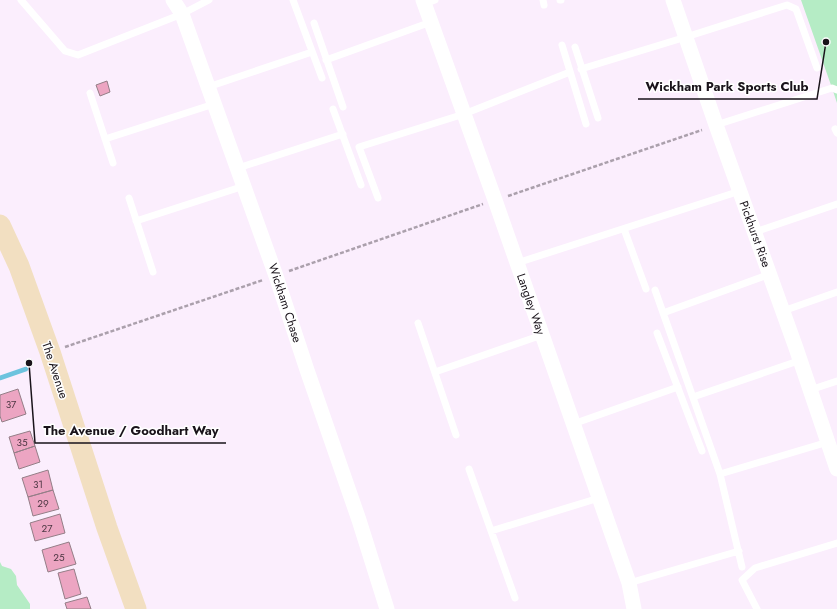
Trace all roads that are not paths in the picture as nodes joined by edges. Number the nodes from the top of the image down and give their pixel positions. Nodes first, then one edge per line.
1 (173, 0) edge
2 (209, 0) edge
3 (293, 0) edge
4 (673, 0) edge
5 (24, 1) edge
6 (428, 1) edge
7 (182, 14) junction
8 (431, 22) junction
9 (314, 23) dead end
10 (686, 37) junction
11 (562, 45) dead end
12 (575, 48) dead end
13 (312, 52) junction
14 (326, 60) junction
15 (817, 68) dead end
16 (582, 69) junction
17 (570, 72) junction
18 (322, 78) dead end
19 (208, 87) junction
20 (837, 90) edge
21 (90, 93) dead end
22 (214, 104) junction
23 (343, 107) dead end
24 (333, 108) dead end
25 (464, 114) junction
26 (598, 118) dead end
27 (586, 124) dead end
28 (716, 125) junction
29 (343, 134) junction
30 (105, 139) junction
31 (113, 163) dead end
32 (238, 168) junction
33 (361, 185) dead end
34 (244, 186) junction
35 (740, 191) junction
36 (128, 198) dead end
37 (378, 198) dead end
38 (837, 204) edge
39 (136, 221) junction
40 (0, 225) edge
41 (624, 228) junction
42 (754, 232) junction
43 (517, 263) junction
44 (153, 272) dead end
45 (770, 274) junction
46 (646, 289) dead end
47 (655, 290) dead end
48 (837, 292) edge
49 (783, 311) junction
50 (663, 313) junction
51 (418, 323) dead end
52 (657, 333) dead end
53 (542, 335) junction
54 (800, 360) junction
55 (435, 372) junction
56 (837, 381) edge
57 (678, 387) junction
58 (810, 390) junction
59 (693, 397) junction
60 (573, 424) junction
61 (456, 435) dead end
62 (828, 442) junction
63 (702, 451) dead end
64 (469, 468) dead end
65 (837, 469) edge
66 (720, 474) junction
67 (599, 498) junction
68 (491, 531) junction
69 (837, 543) edge
70 (739, 551) junction
71 (742, 567) dead end
72 (629, 584) junction
73 (515, 598) dead end
74 (136, 609) edge
75 (387, 609) edge
76 (634, 609) edge
77 (757, 609) edge

1 - 7 street, Wickham Chase
2 - 7 lane
3 - 13 lane
4 - 10 street, Pickhurst Rise
5 - 7 lane
6 - 8 street, Langley Way
7 - 19 street, Wickham Chase
8 - 14 lane
8 - 25 street, Langley Way
9 - 14 lane
10 - 15 lane
10 - 16 lane
10 - 28 street, Pickhurst Rise
11 - 17 lane
12 - 16 lane
13 - 18 lane
13 - 19 lane
14 - 23 lane
16 - 26 lane
17 - 25 lane
17 - 27 lane
19 - 22 street, Wickham Chase
20 - 28 lane
21 - 30 lane
22 - 30 lane
22 - 32 street, Wickham Chase
24 - 29 lane
25 - 37 lane
25 - 43 street, Langley Way
28 - 35 street, Pickhurst Rise
29 - 32 lane
29 - 33 lane
30 - 31 lane
32 - 34 street, Wickham Chase
34 - 39 lane
34 - 75 street, Wickham Chase
35 - 41 lane
35 - 42 street, Pickhurst Rise
36 - 39 lane
38 - 42 lane
39 - 44 lane
40 - 74 street, The Avenue
41 - 43 lane
41 - 46 lane
42 - 45 street, Pickhurst Rise
43 - 53 street, Langley Way
45 - 49 street, Pickhurst Rise
45 - 50 lane
47 - 50 lane
48 - 49 lane
49 - 54 street, Pickhurst Rise
50 - 59 lane
51 - 55 lane
52 - 57 lane
53 - 55 lane
53 - 60 street, Langley Way
54 - 58 street, Pickhurst Rise
54 - 59 lane
55 - 61 lane
56 - 58 lane
57 - 60 lane
57 - 63 lane
58 - 62 street, Pickhurst Rise
59 - 66 lane
60 - 67 street, Langley Way
62 - 65 street, Pickhurst Rise
62 - 66 lane
64 - 68 lane
66 - 70 lane
67 - 68 lane
67 - 72 street, Langley Way
68 - 73 lane
69 - 77 lane
70 - 71 lane
70 - 72 lane
72 - 76 street, Langley Way

